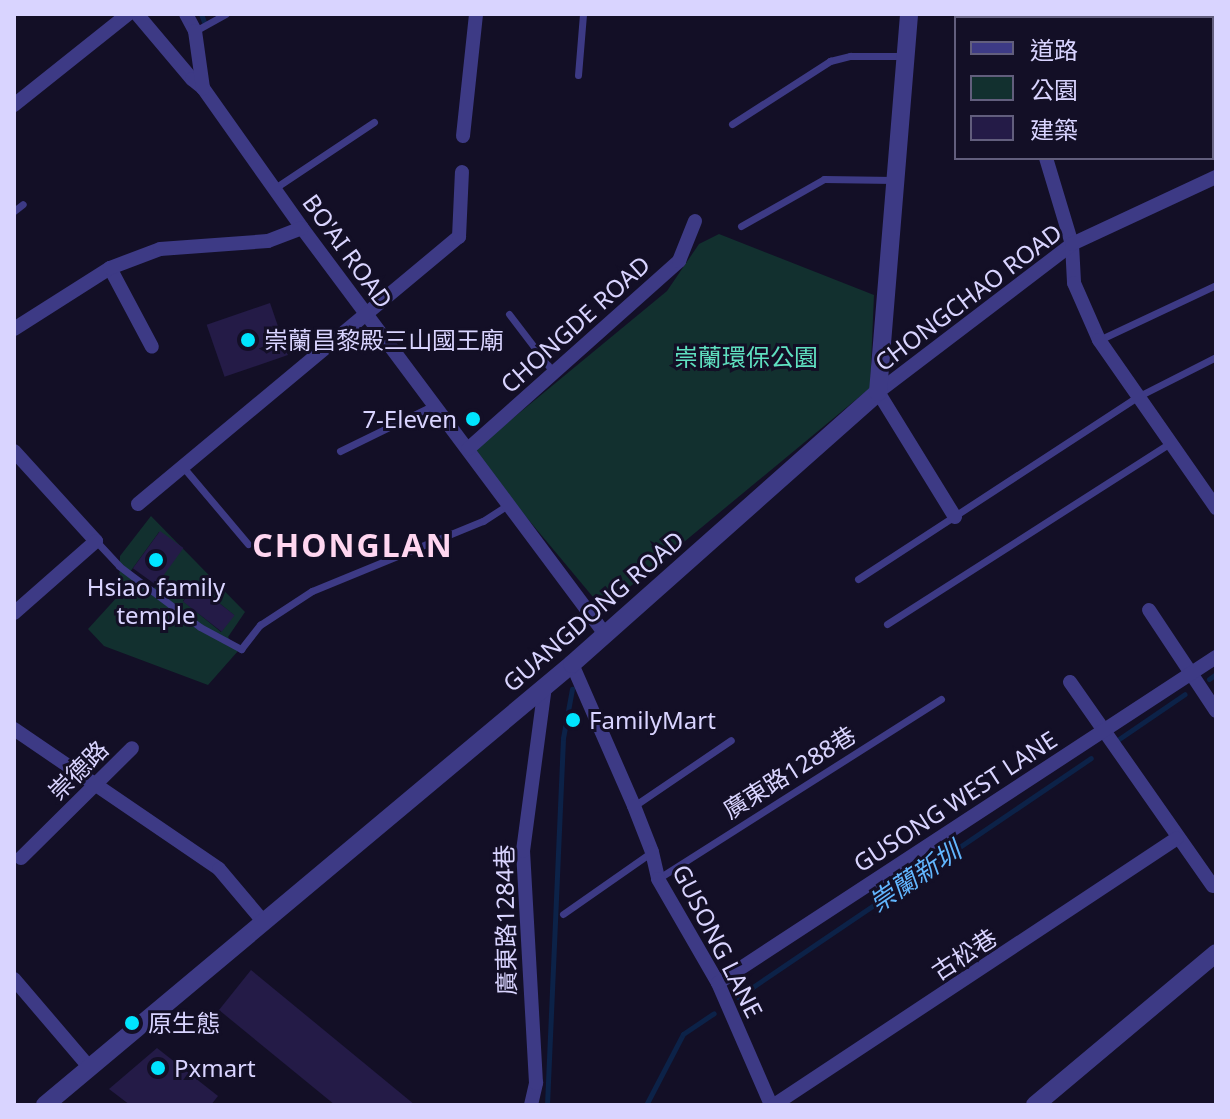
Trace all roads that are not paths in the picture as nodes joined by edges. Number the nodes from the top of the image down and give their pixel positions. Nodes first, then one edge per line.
1 (128, 14) edge
2 (137, 14) edge
3 (186, 14) edge
4 (226, 14) edge
5 (476, 14) edge
6 (583, 14) edge
7 (909, 14) edge
8 (195, 31) junction
9 (906, 56) junction
10 (578, 75) dead end
11 (203, 88) junction
12 (14, 105) edge
13 (374, 122) dead end
14 (732, 124) dead end
15 (463, 136) dead end
16 (1047, 160) edge
17 (462, 172) dead end
18 (1216, 177) edge
19 (896, 180) junction
20 (275, 188) junction
21 (23, 204) dead end
22 (14, 211) edge
23 (695, 221) dead end
24 (741, 226) dead end
25 (302, 228) junction
26 (1072, 244) junction
27 (110, 268) junction
28 (1216, 285) edge
29 (365, 312) junction
30 (509, 314) dead end
31 (14, 329) edge
32 (1099, 340) junction
33 (152, 347) dead end
34 (1216, 357) edge
35 (555, 374) junction
36 (878, 392) junction
37 (1139, 396) junction
38 (434, 405) junction
39 (1170, 443) junction
40 (468, 449) junction
41 (14, 451) edge
42 (340, 451) dead end
43 (183, 467) junction
44 (138, 504) dead end
45 (508, 504) junction
46 (1216, 508) edge
47 (955, 517) junction
48 (96, 541) junction
49 (248, 544) dead end
50 (858, 579) dead end
51 (1149, 610) dead end
52 (14, 613) edge
53 (887, 624) dead end
54 (605, 634) junction
55 (1216, 657) edge
56 (572, 664) junction
57 (1191, 674) junction
58 (1070, 682) dead end
59 (545, 686) junction
60 (941, 699) dead end
61 (1216, 711) edge
62 (14, 729) edge
63 (1103, 730) junction
64 (731, 740) dead end
65 (132, 748) dead end
66 (95, 784) junction
67 (634, 806) junction
68 (1177, 838) junction
69 (652, 852) junction
70 (21, 858) dead end
71 (658, 879) junction
72 (1213, 886) dead end
73 (563, 914) dead end
74 (262, 920) junction
75 (1216, 953) edge
76 (14, 979) edge
77 (718, 983) junction
78 (90, 1068) junction
79 (45, 1105) edge
80 (531, 1105) edge
81 (772, 1105) edge
82 (1035, 1105) edge

1 - 12 street
2 - 11 street, BO'AI ROAD
3 - 8 street
4 - 8 lane
5 - 15 street
6 - 10 lane
7 - 9 street
8 - 11 street
9 - 14 lane
9 - 19 street
11 - 20 street, BO'AI ROAD
13 - 20 lane
16 - 26 street
17 - 29 street
18 - 26 street, CHONGCHAO ROAD
19 - 24 lane
19 - 36 street
20 - 25 street, BO'AI ROAD
21 - 22 lane
23 - 35 street, CHONGDE ROAD
25 - 27 street
25 - 29 street, BO'AI ROAD
26 - 32 street
26 - 36 street, CHONGCHAO ROAD
27 - 31 street
27 - 33 street
28 - 32 lane
29 - 38 street, BO'AI ROAD
29 - 43 street
30 - 35 lane
32 - 37 street
34 - 37 lane
35 - 40 street, CHONGDE ROAD
36 - 47 street
36 - 54 street, GUANGDONG ROAD
37 - 39 street
37 - 47 lane
38 - 40 street, BO'AI ROAD
38 - 42 lane
39 - 46 street
39 - 53 lane
40 - 45 street, BO'AI ROAD
41 - 48 street
43 - 44 street
43 - 49 lane
45 - 48 lane
45 - 54 street, BO'AI ROAD
47 - 50 lane
48 - 52 street
51 - 57 street
54 - 56 street, GUANGDONG ROAD
55 - 57 street, GUSONG WEST LANE
56 - 59 street, GUANGDONG ROAD
56 - 67 street, GUSONG LANE
57 - 61 street
57 - 63 street, GUSONG WEST LANE
58 - 63 street
59 - 74 street, GUANGDONG ROAD
59 - 80 street, 廣東路1284巷
60 - 71 lane, 廣東路1288巷
62 - 66 street
63 - 68 street
63 - 77 street, GUSONG WEST LANE
64 - 67 lane
65 - 66 street, 崇德路
66 - 70 street, 崇德路
66 - 74 street
67 - 69 street, GUSONG LANE
68 - 72 street
68 - 81 street, 古松巷
69 - 71 street, GUSONG LANE
69 - 73 lane
71 - 77 street, GUSONG LANE
74 - 78 street, GUANGDONG ROAD
75 - 82 street
76 - 78 street
77 - 81 street, GUSONG LANE
78 - 79 street, GUANGDONG ROAD

